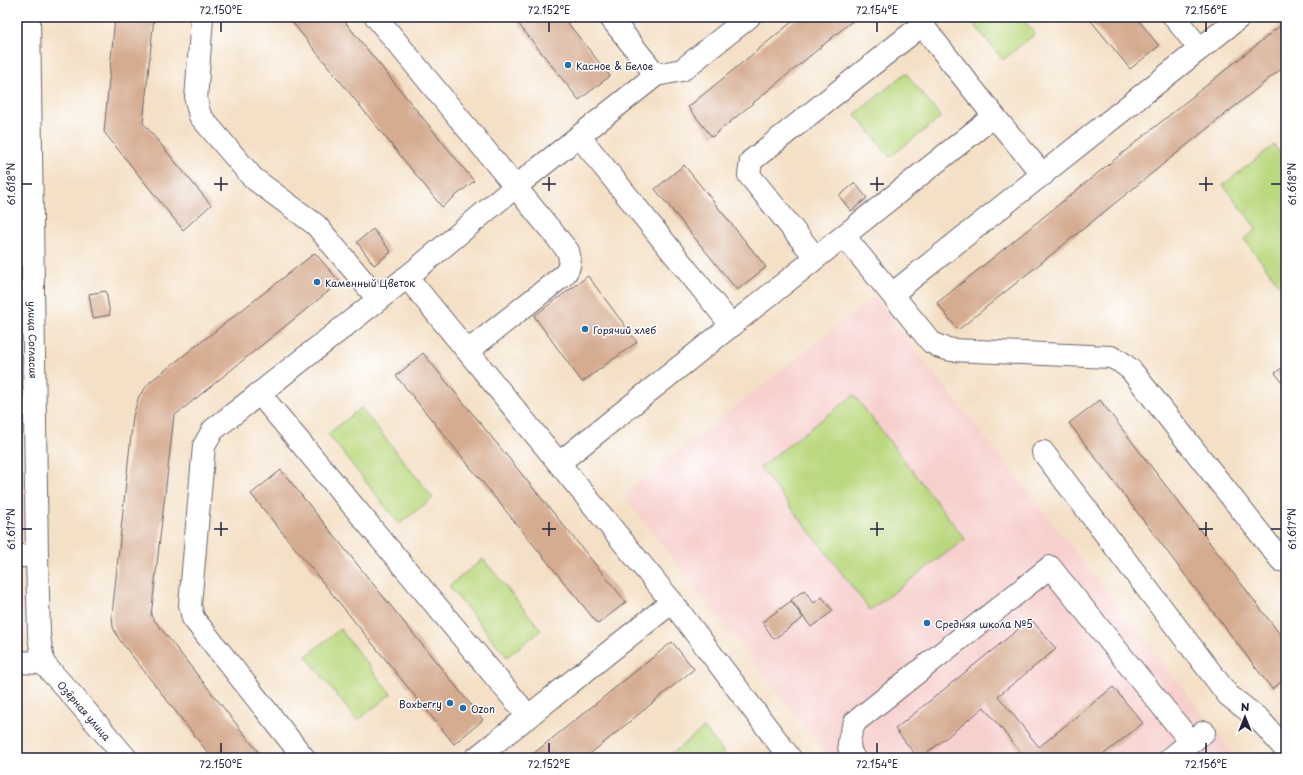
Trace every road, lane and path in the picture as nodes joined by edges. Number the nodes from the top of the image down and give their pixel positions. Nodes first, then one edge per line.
1 (29, 17) edge
2 (202, 17) edge
3 (376, 17) edge
4 (610, 17) edge
5 (749, 17) edge
6 (1174, 17) edge
7 (1240, 17) edge
8 (923, 21) edge
9 (1200, 49) junction
10 (656, 75) junction
11 (994, 116) junction
12 (24, 130) edge
13 (580, 136) junction
14 (1043, 175) junction
15 (515, 187) junction
16 (844, 236) junction
17 (816, 258) junction
18 (407, 277) junction
19 (892, 294) junction
20 (25, 295) edge
21 (378, 299) junction
22 (732, 326) junction
23 (468, 351) junction
24 (259, 394) junction
25 (1043, 452) dead end
26 (560, 463) junction
27 (27, 556) edge
28 (1284, 560) edge
29 (672, 602) junction
30 (17, 662) edge
31 (43, 663) junction
32 (529, 716) junction
33 (1286, 750) edge
34 (784, 756) edge
35 (126, 758) edge
36 (304, 758) edge
37 (476, 758) edge
38 (854, 758) edge
39 (1171, 758) edge

1 - 12 street, улица Согласия
2 - 21 street
3 - 15 street
4 - 10 street
5 - 10 street
6 - 9 street
7 - 9 street
8 - 11 street
8 - 17 street
9 - 14 street
10 - 13 street
11 - 14 street
11 - 16 street
12 - 20 street, улица Согласия
13 - 15 street
13 - 22 street
14 - 19 street
15 - 18 street
15 - 23 street
16 - 17 street
16 - 19 street
17 - 22 street
18 - 21 street
18 - 23 street
19 - 28 street
20 - 27 street, улица Согласия
21 - 24 street
22 - 26 street
23 - 26 street
24 - 32 street
24 - 36 street
25 - 33 street
26 - 29 street
27 - 31 street, улица Согласия
29 - 32 street
29 - 34 street
30 - 31 street
31 - 35 street, Озёрная улица
32 - 37 street
38 - 39 street

